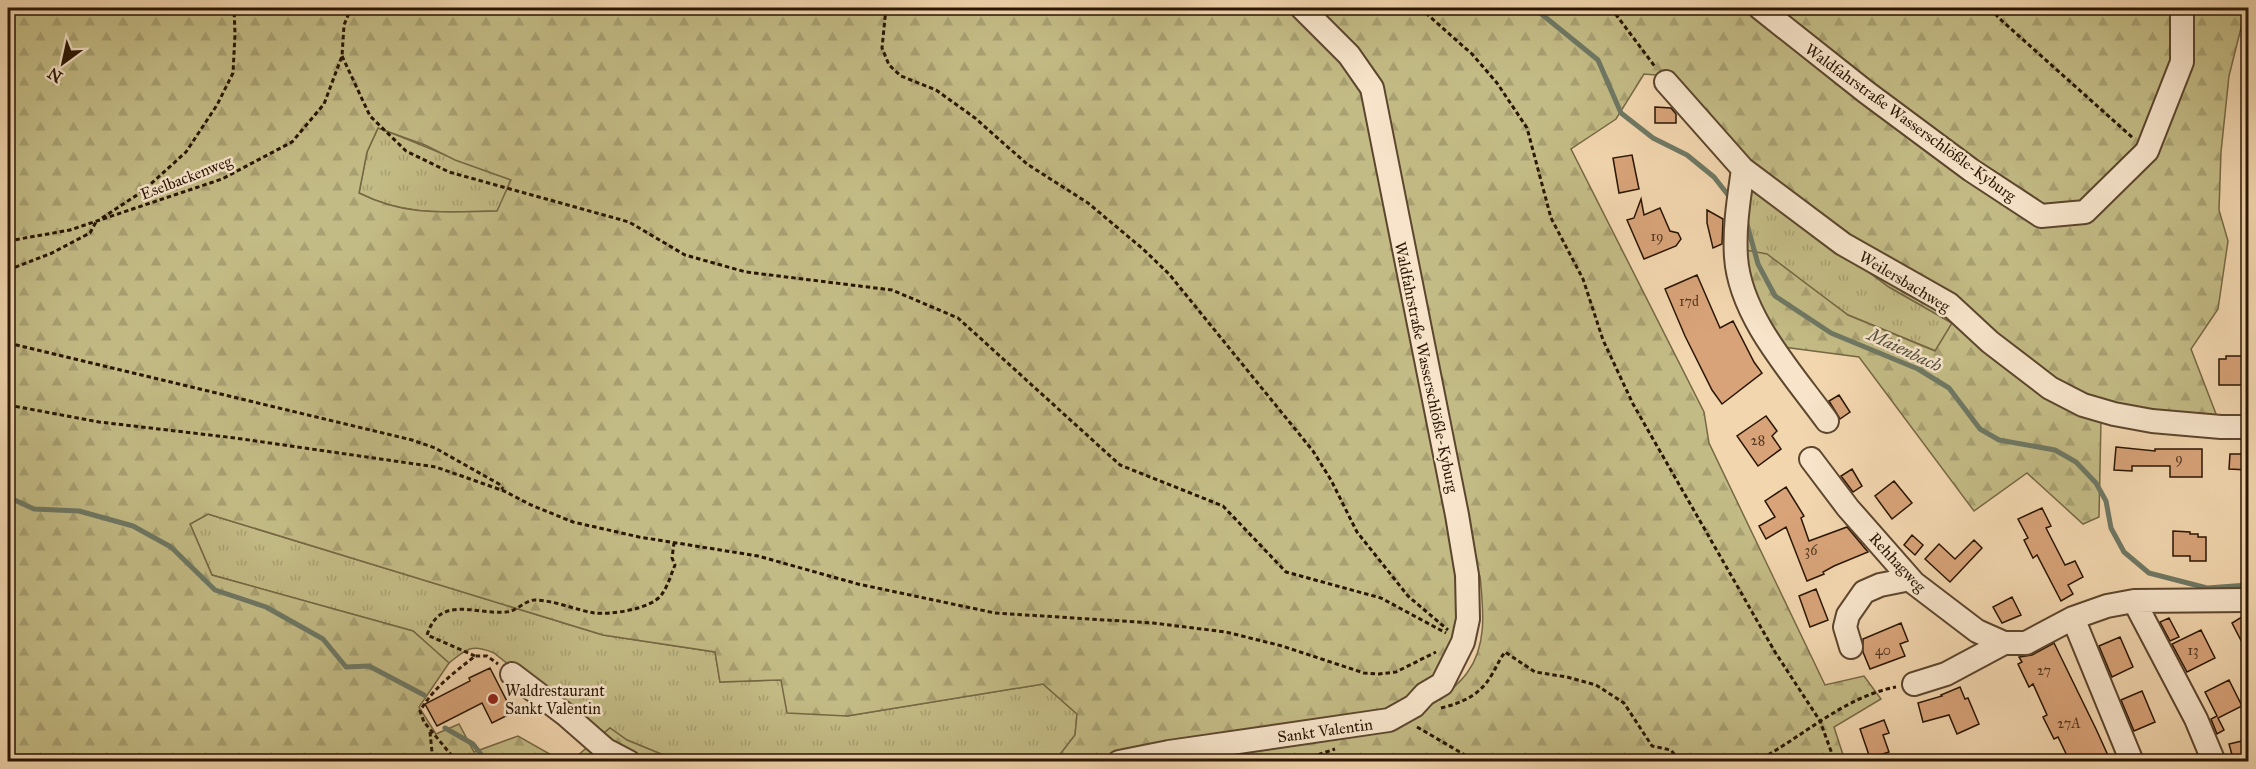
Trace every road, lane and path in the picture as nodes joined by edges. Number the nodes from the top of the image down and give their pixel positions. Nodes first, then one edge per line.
1 (234, 8) edge
2 (351, 8) edge
3 (886, 8) edge
4 (1302, 8) edge
5 (1420, 8) edge
6 (1611, 8) edge
7 (1760, 8) edge
8 (1990, 8) edge
9 (2182, 8) edge
10 (342, 56) junction
11 (1666, 82) joint
12 (2147, 151) junction
13 (1743, 169) junction
14 (96, 222) junction
15 (8, 241) edge
16 (8, 270) edge
17 (8, 343) edge
18 (8, 405) edge
19 (1827, 421) dead end
20 (2248, 427) edge
21 (1811, 459) dead end
22 (504, 491) junction
23 (674, 543) junction
24 (1910, 579) junction
25 (2248, 600) edge
26 (2134, 601) junction
27 (2073, 618) junction
28 (1463, 642) junction
29 (2004, 644) junction
30 (1851, 647) dead end
31 (475, 656) junction
32 (512, 674) joint
33 (1914, 684) joint
34 (1414, 706) junction
35 (1389, 720) junction
36 (1820, 721) junction
37 (430, 730) junction
38 (1339, 747) dead end
39 (433, 762) edge
40 (457, 762) edge
41 (630, 762) edge
42 (1119, 762) edge
43 (1297, 762) edge
44 (1477, 762) edge
45 (1680, 762) edge
46 (1755, 762) edge
47 (1835, 762) edge
48 (2132, 762) edge
49 (2214, 762) edge

1 - 14 path
2 - 10 path, Eselbackenweg
3 - 28 path
4 - 28 street, Waldfahrstraße Wasserschlößle-Kyburg
5 - 36 path
6 - 11 path
7 - 12 street, Waldfahrstraße Wasserschlößle-Kyburg
8 - 12 path
9 - 12 street, Waldfahrstraße Wasserschlößle-Kyburg
10 - 14 path, Eselbackenweg
10 - 28 path
11 - 13 street, Weilersbachweg
13 - 19 street
13 - 20 street, Weilersbachweg
14 - 15 path, Eselbackenweg
14 - 16 path
17 - 22 path
18 - 22 path
21 - 24 street, Rehhagweg
22 - 23 path
23 - 28 path
23 - 31 path
24 - 29 street, Rehhagweg
24 - 30 street
25 - 26 street
26 - 27 street
26 - 49 street
27 - 29 street
27 - 48 street
28 - 34 street, Waldfahrstraße Wasserschlößle-Kyburg
29 - 33 street
31 - 32 path
31 - 37 path
32 - 41 street
33 - 36 path
34 - 35 street, Waldfahrstraße Wasserschlößle-Kyburg
34 - 45 path
35 - 42 street, Sankt Valentin
35 - 44 path
36 - 46 path
36 - 47 path
37 - 39 path
37 - 40 path
38 - 43 path

